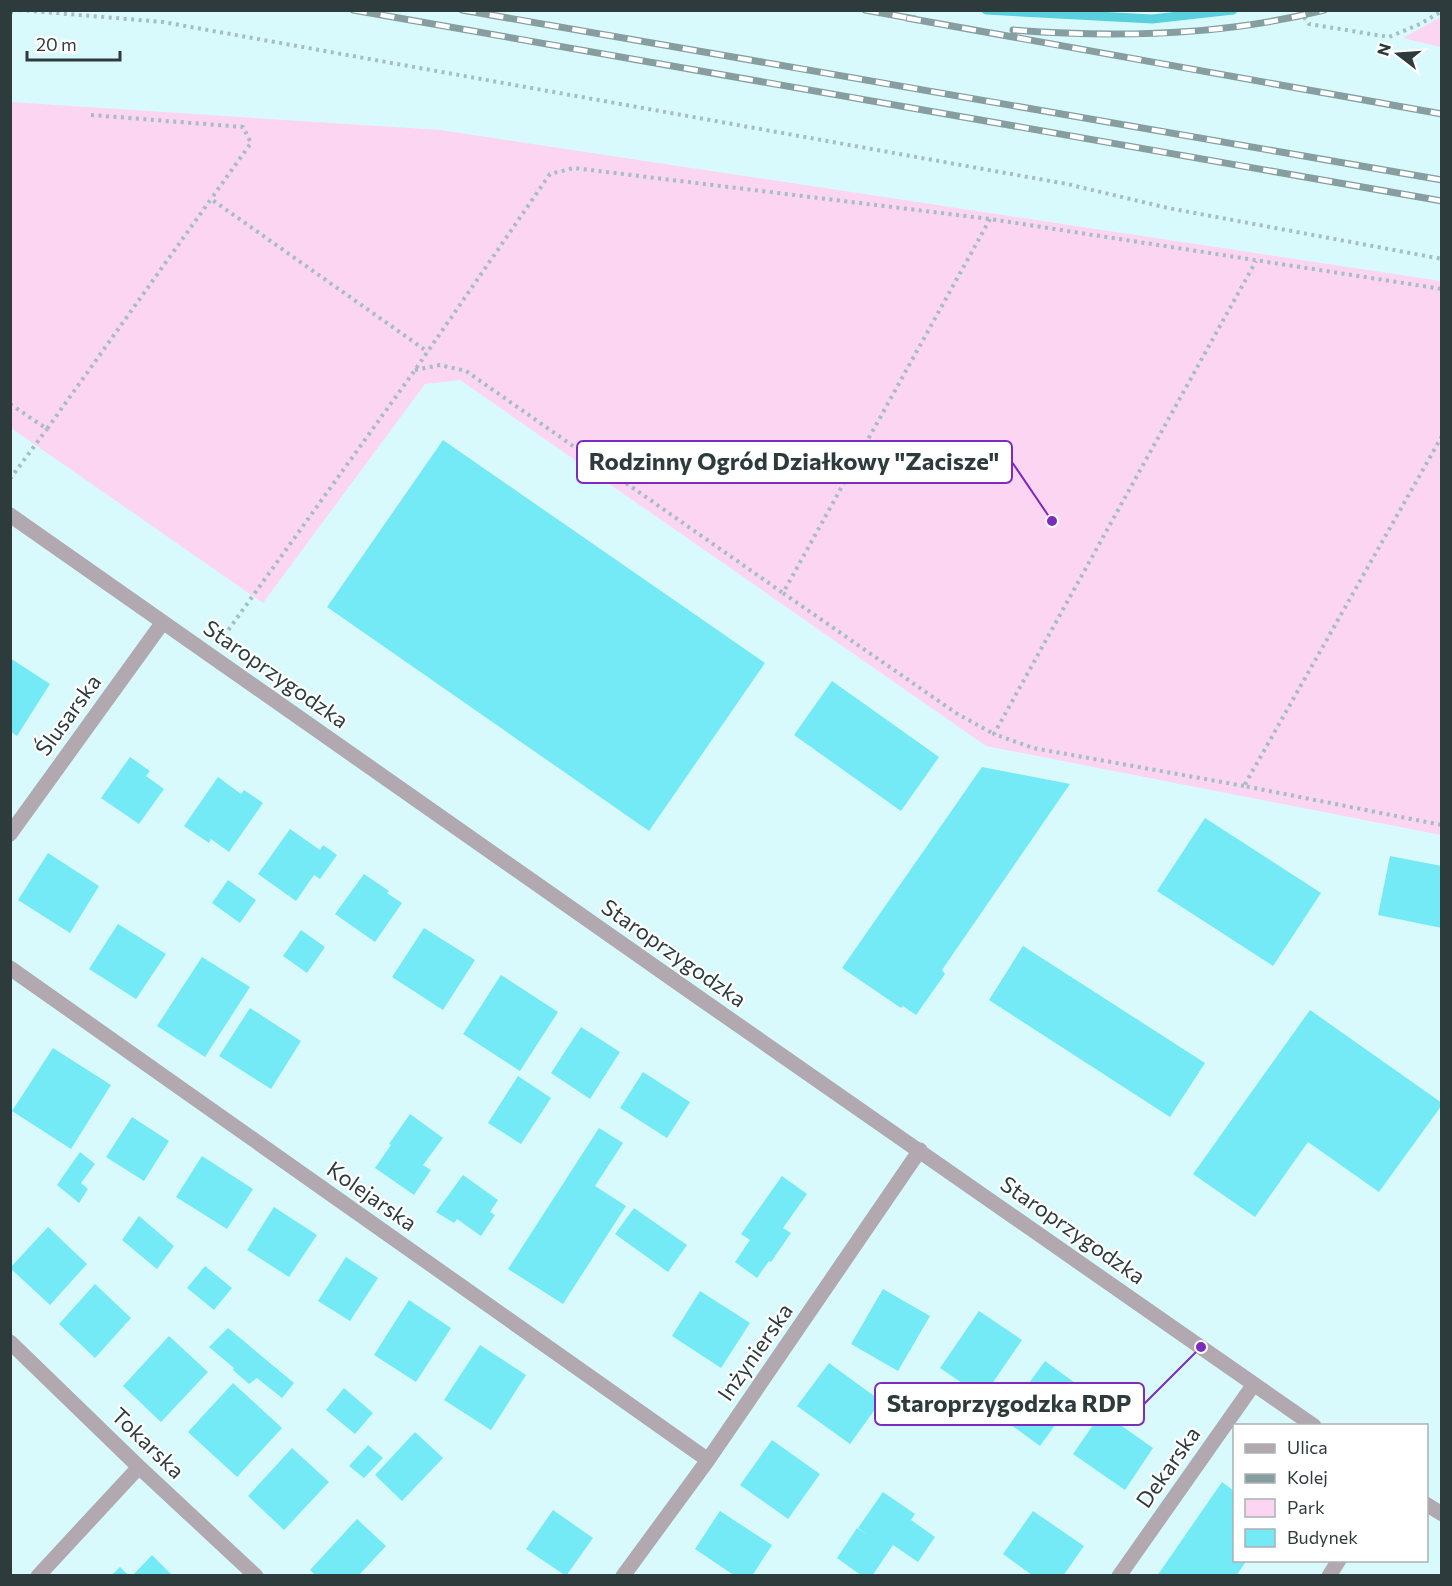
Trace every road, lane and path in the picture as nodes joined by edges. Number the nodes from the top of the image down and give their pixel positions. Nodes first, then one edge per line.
1 (18, 10) edge
2 (1302, 10) edge
3 (1442, 11) edge
4 (92, 115) dead end
5 (211, 199) junction
6 (990, 219) junction
7 (1442, 259) edge
8 (1257, 261) junction
9 (1442, 289) edge
10 (428, 352) junction
11 (415, 370) junction
12 (10, 404) edge
13 (47, 429) junction
14 (1442, 436) edge
15 (10, 479) edge
16 (10, 515) edge
17 (783, 593) junction
18 (163, 622) junction
19 (211, 655) junction
20 (994, 734) junction
21 (1244, 786) junction
22 (1442, 825) edge
23 (10, 834) edge
24 (10, 968) edge
25 (920, 1150) junction
26 (10, 1342) edge
27 (1254, 1384) junction
28 (1313, 1424) edge
29 (708, 1460) junction
30 (140, 1467) junction
31 (1428, 1505) edge
32 (1442, 1514) edge
33 (1339, 1562) edge
34 (38, 1575) edge
35 (255, 1575) edge
36 (623, 1575) edge
37 (1119, 1575) edge
38 (1329, 1575) edge

1 - 7 path
2 - 3 path
4 - 5 path
5 - 10 path
5 - 13 path
6 - 8 path
6 - 10 path
6 - 17 path
8 - 9 path
8 - 20 path
10 - 11 path
11 - 17 path
11 - 19 path
12 - 13 path
13 - 15 path
14 - 21 path
16 - 18 street, Staroprzygodzka
17 - 20 path
18 - 19 street, Staroprzygodzka
18 - 23 street, Ślusarska
19 - 25 street, Staroprzygodzka
20 - 21 path
21 - 22 path
24 - 29 street, Kolejarska
25 - 27 street, Staroprzygodzka
25 - 29 street, Inżynierska
26 - 30 street, Tokarska
27 - 28 street, Staroprzygodzka
27 - 37 street, Dekarska
29 - 36 street, Inżynierska
30 - 34 street
30 - 35 street, Tokarska
31 - 32 street
33 - 38 street

